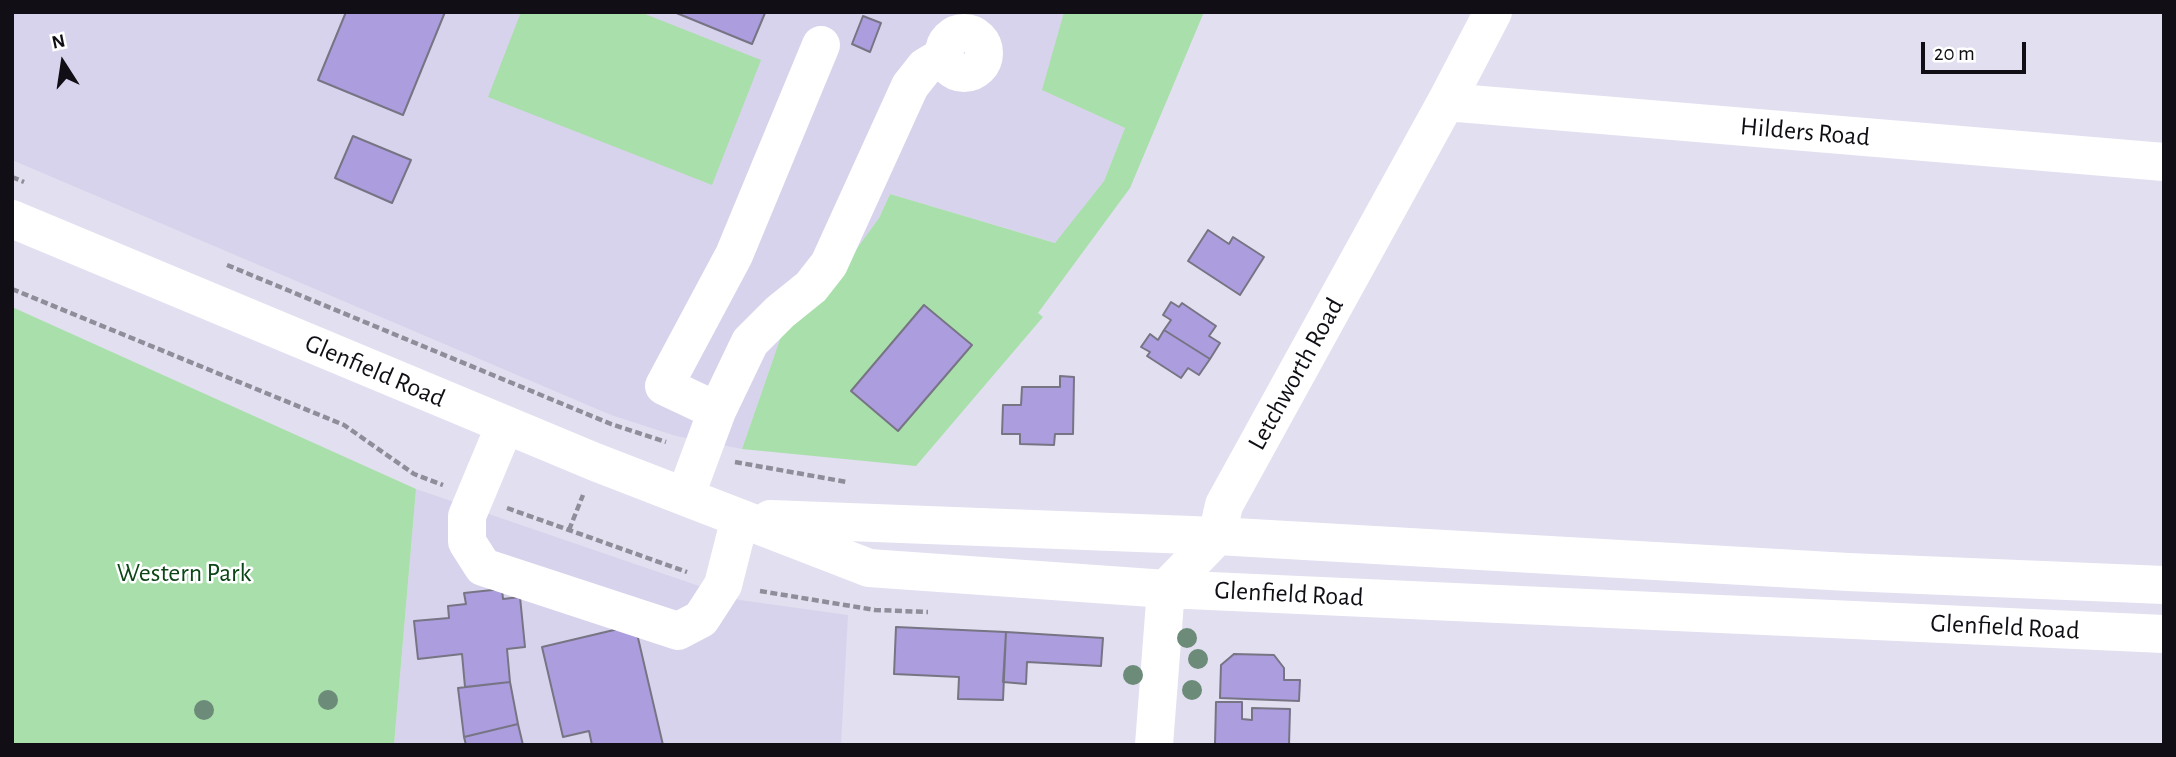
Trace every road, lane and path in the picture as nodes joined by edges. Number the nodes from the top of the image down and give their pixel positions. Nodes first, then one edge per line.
1 (1493, 12) edge
2 (948, 34) edge
3 (821, 45) dead end
4 (1446, 102) junction
5 (2164, 162) edge
6 (12, 177) edge
7 (25, 182) dead end
8 (12, 219) edge
9 (216, 261) dead end
10 (12, 289) edge
11 (706, 305) junction
12 (750, 342) junction
13 (717, 411) junction
14 (505, 425) junction
15 (702, 454) junction
16 (849, 482) dead end
17 (685, 497) junction
18 (475, 498) junction
19 (740, 518) junction
20 (1217, 536) junction
21 (1848, 572) junction
22 (723, 584) junction
23 (2164, 585) edge
24 (1166, 589) junction
25 (930, 612) dead end
26 (1847, 620) junction
27 (2164, 634) edge
28 (1154, 745) edge

1 - 4 street, Letchworth Road
2 - 12 street
3 - 11 street
4 - 5 street, Hilders Road
4 - 20 street, Letchworth Road
6 - 7 path
8 - 14 street, Glenfield Road
9 - 15 path
10 - 18 path
11 - 12 street
11 - 13 street
12 - 13 street
13 - 15 street
14 - 17 street, Glenfield Road
14 - 18 street
15 - 16 path
15 - 17 street
17 - 19 street, Glenfield Road
18 - 22 path
18 - 22 street
19 - 20 street, Glenfield Road
19 - 22 street
19 - 24 street, Glenfield Road
20 - 21 street, Glenfield Road
20 - 24 street, Letchworth Road
21 - 23 street, Glenfield Road
21 - 26 street
22 - 25 path
24 - 26 street, Glenfield Road
24 - 28 street
26 - 27 street, Glenfield Road

